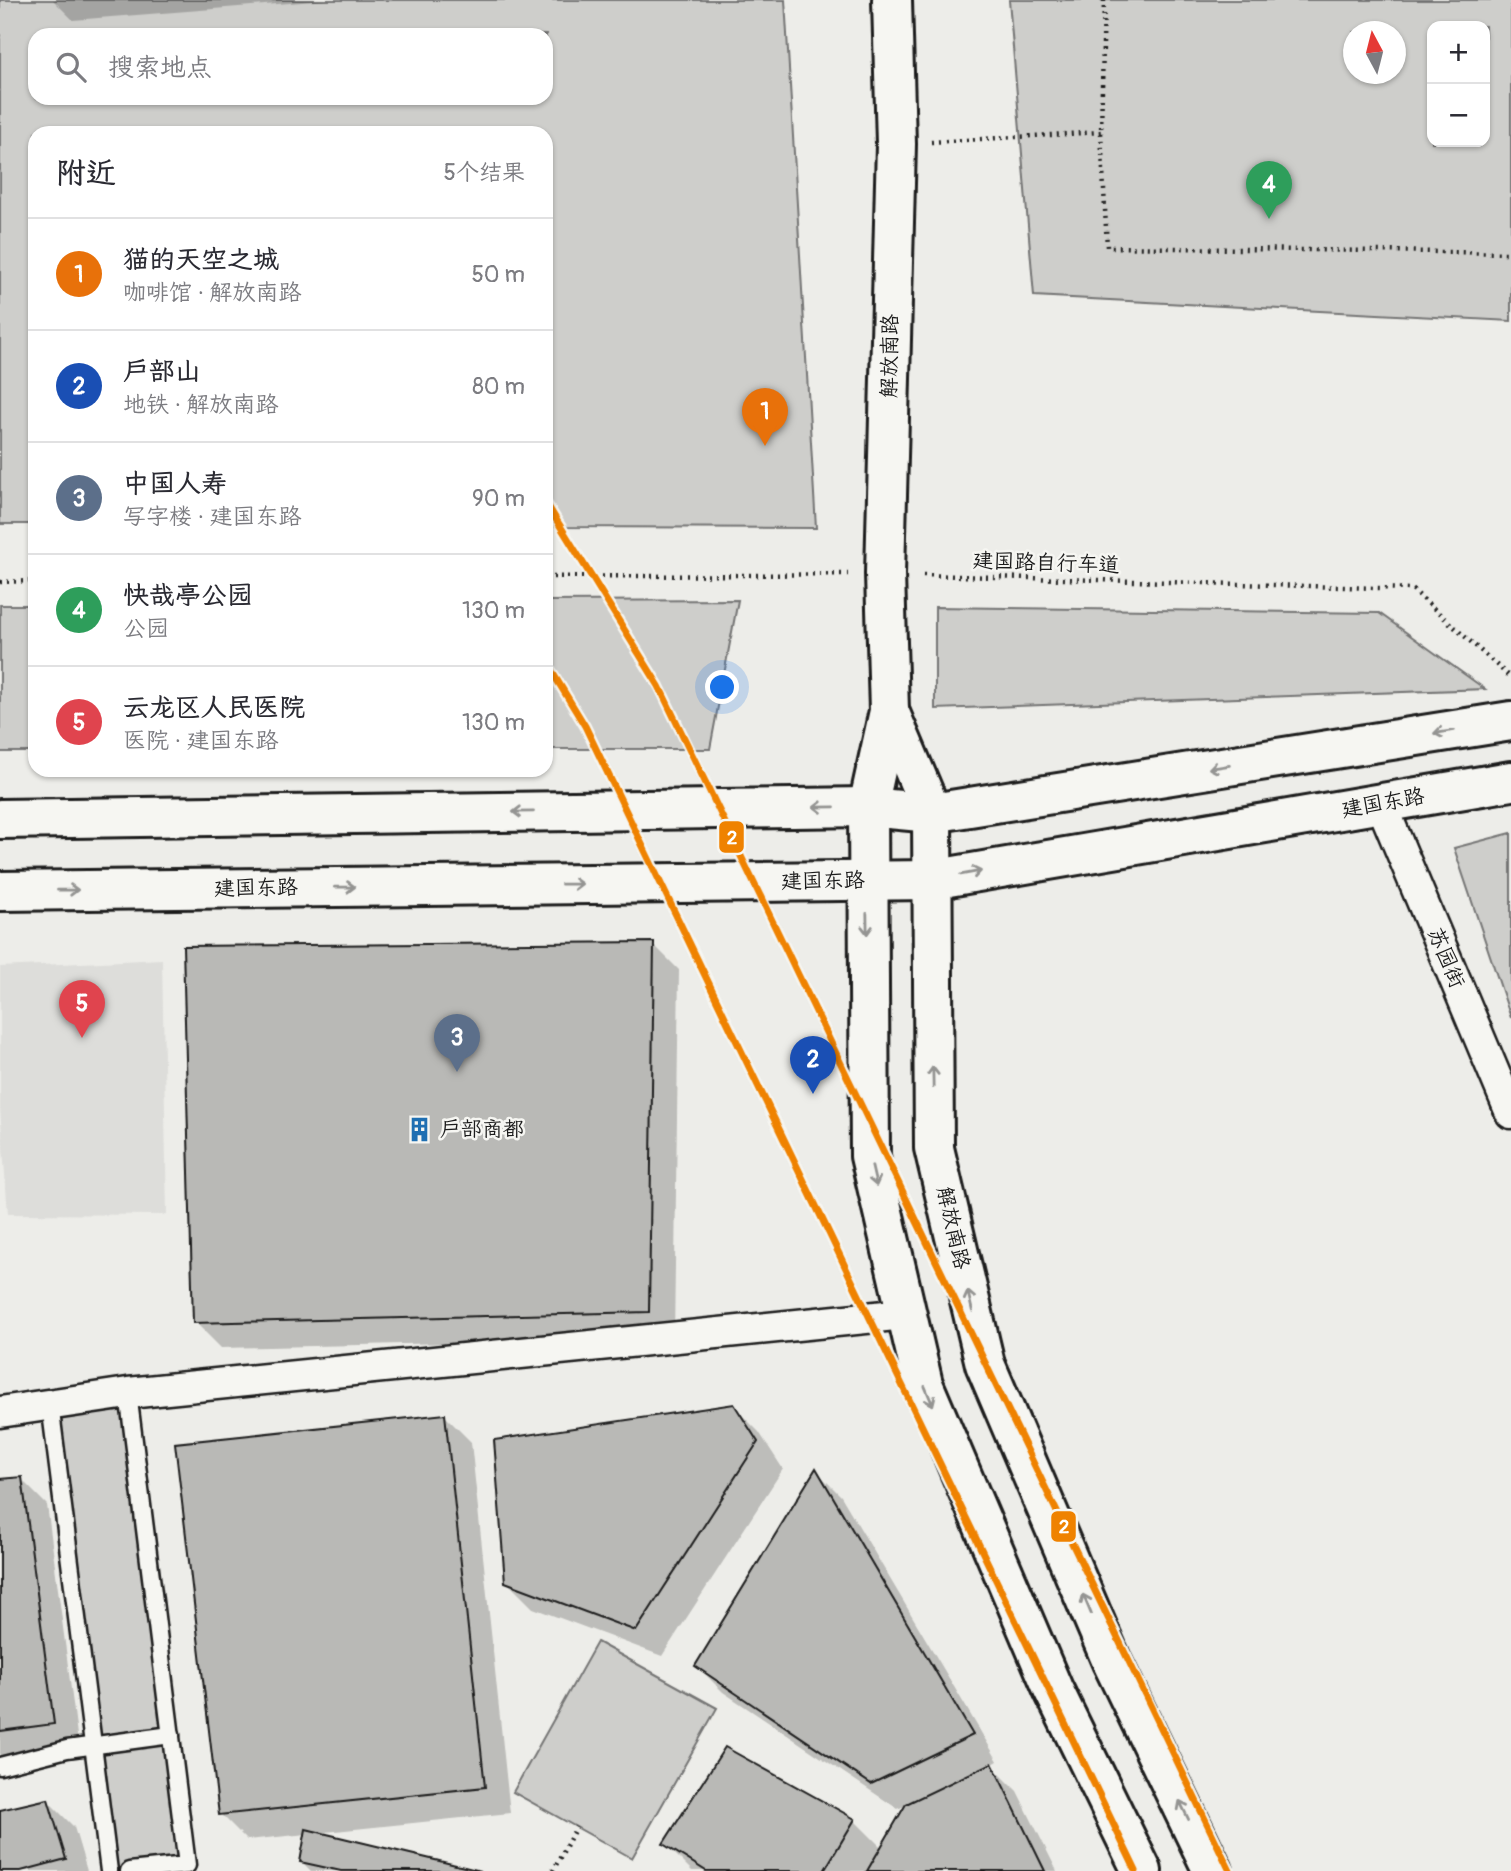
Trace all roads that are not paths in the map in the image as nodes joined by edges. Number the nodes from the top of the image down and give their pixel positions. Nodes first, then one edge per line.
1 (892, 0) edge
2 (889, 711) junction
3 (1511, 721) edge
4 (1511, 782) edge
5 (1381, 803) junction
6 (868, 807) junction
7 (932, 813) junction
8 (0, 819) edge
9 (867, 880) junction
10 (932, 880) junction
11 (0, 891) edge
12 (1511, 1113) edge
13 (905, 1314) junction
14 (128, 1393) junction
15 (50, 1404) junction
16 (0, 1412) edge
17 (171, 1735) junction
18 (92, 1745) junction
19 (0, 1766) edge
20 (109, 1871) edge
21 (129, 1871) edge
22 (1142, 1871) edge
23 (1213, 1871) edge

1 - 2 main road, 解放南路
2 - 6 main road, 解放南路
2 - 7 main road, 解放南路
3 -> 7 main road
4 - 5 main road, 建国东路
10 -> 5 main road, 建国东路
5 - 12 street, 苏园街
6 - 7 main road
6 -> 8 main road
6 - 9 main road, 解放南路
7 - 10 main road, 解放南路
9 - 10 main road, 建国东路
11 -> 9 main road, 建国东路
9 -> 13 main road, 解放南路
23 -> 10 main road, 解放南路
13 - 14 street
13 -> 22 main road, 解放南路
14 - 15 street
14 - 17 lane
15 - 16 street
15 - 18 lane
17 - 18 lane
17 - 21 lane
18 - 19 lane
18 - 20 lane

